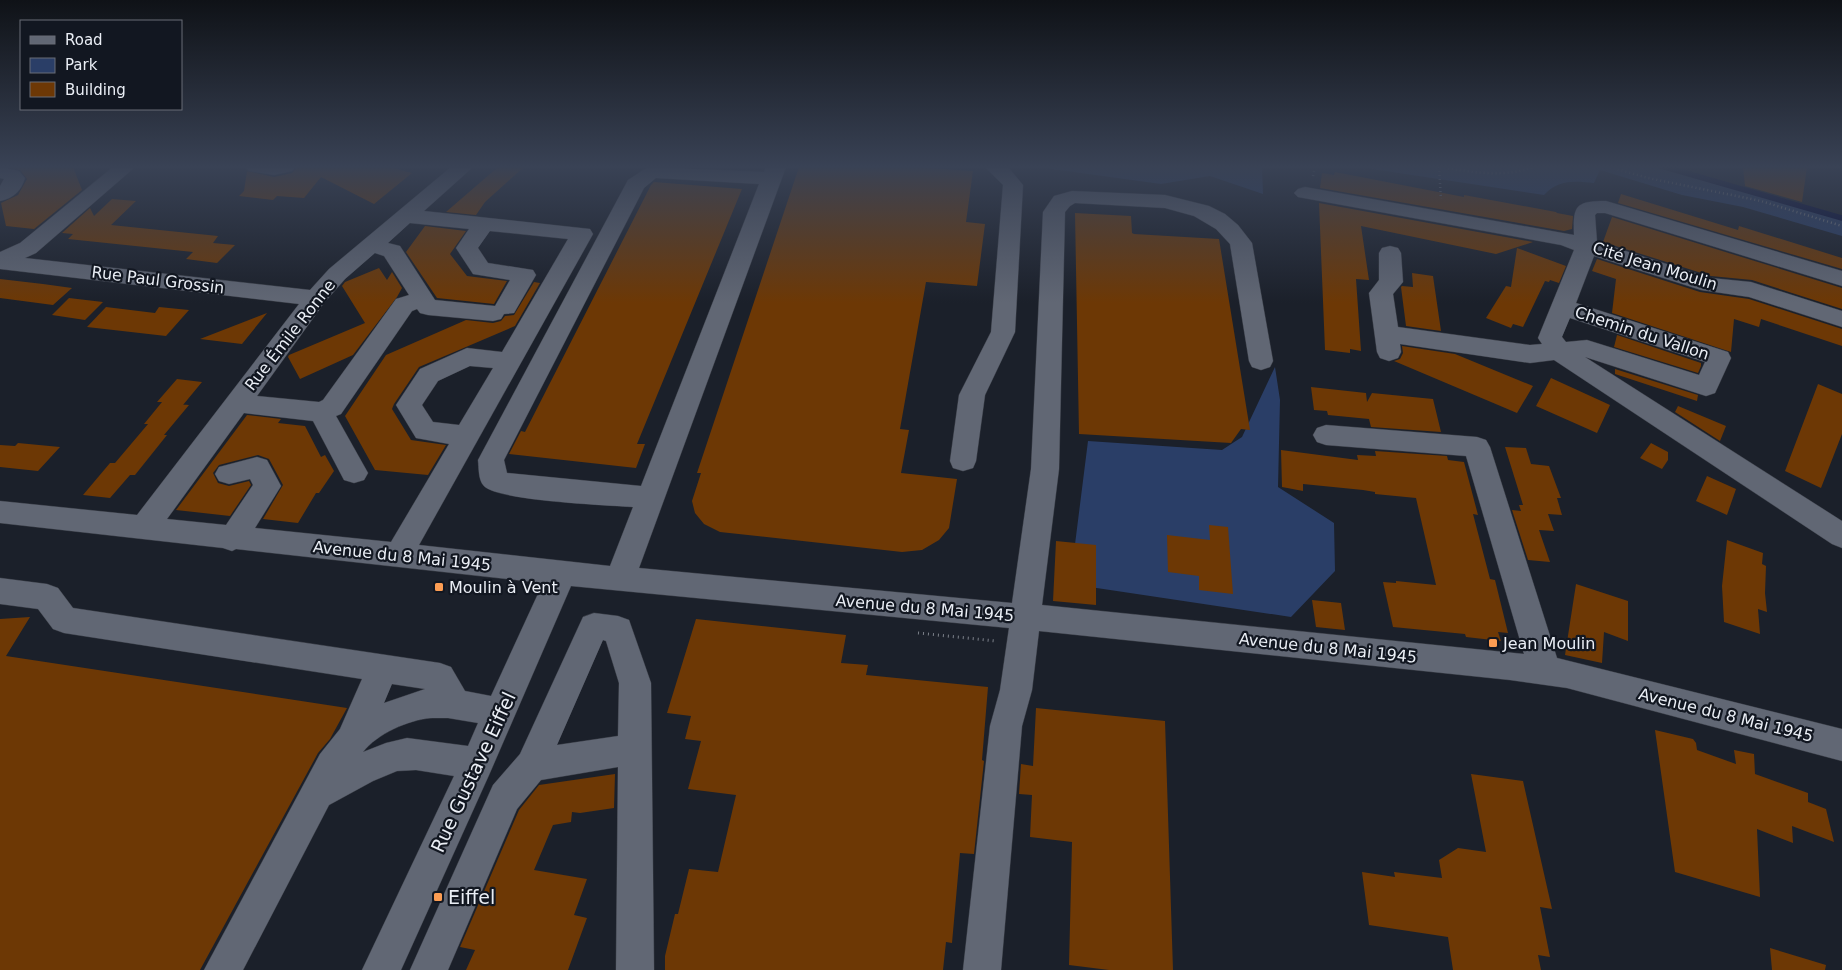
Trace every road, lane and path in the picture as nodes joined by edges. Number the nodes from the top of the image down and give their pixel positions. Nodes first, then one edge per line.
1 (71, 212) edge
2 (409, 212) edge
3 (621, 212) edge
4 (759, 212) edge
5 (1011, 212) edge
6 (1054, 212) edge
7 (1203, 212) edge
8 (1415, 212) edge
9 (1442, 212) edge
10 (1586, 212) edge
11 (1623, 212) edge
12 (1801, 212) edge
13 (405, 216) junction
14 (1442, 217) junction
15 (484, 224) junction
16 (1842, 226) edge
17 (370, 245) junction
18 (1586, 247) junction
19 (1390, 253) dead end
20 (0, 261) edge
21 (1842, 279) edge
22 (316, 298) junction
23 (423, 299) junction
24 (1562, 307) junction
25 (1842, 319) edge
26 (1560, 352) junction
27 (510, 361) junction
28 (1261, 361) dead end
29 (238, 403) junction
30 (321, 412) junction
31 (1326, 435) dead end
32 (467, 436) junction
33 (963, 461) dead end
34 (354, 473) dead end
35 (229, 474) dead end
36 (650, 498) junction
37 (0, 512) edge
38 (144, 528) junction
39 (1842, 536) edge
40 (232, 539) junction
41 (399, 556) junction
42 (562, 573) junction
43 (620, 579) junction
44 (0, 591) edge
45 (1025, 630) junction
46 (913, 633) dead end
47 (381, 668) junction
48 (1545, 671) junction
49 (455, 705) junction
50 (500, 713) junction
51 (1842, 745) edge
52 (635, 749) junction
53 (358, 754) junction
54 (477, 764) junction
55 (532, 765) junction
56 (223, 970) edge
57 (381, 970) edge
58 (429, 970) edge
59 (635, 970) edge
60 (982, 970) edge

1 - 20 street
2 - 13 street, Rue Émile Ronne
3 - 36 street
4 - 36 street
5 - 33 street
6 - 45 street
7 - 28 street
8 - 14 street
9 - 14 path
10 - 18 street, Cité Jean Moulin
11 - 21 street, Cité Jean Moulin
12 - 16 path
13 - 15 street
13 - 17 street, Rue Émile Ronne
14 - 18 street
15 - 23 street
15 - 27 street
17 - 22 street, Rue Émile Ronne
17 - 23 street
18 - 24 street, Chemin du Vallon
18 - 25 street, Cité Jean Moulin
19 - 26 street, Chemin du Vallon
20 - 22 street, Rue Paul Grossin
22 - 29 street, Rue Émile Ronne
23 - 30 street
24 - 26 street, Chemin du Vallon
24 - 26 street, Chemin du Vallon
26 - 39 street
27 - 32 street
27 - 32 street
29 - 30 street
29 - 38 street, Rue Émile Ronne
30 - 34 street
31 - 48 street
32 - 41 street
35 - 40 street
36 - 43 street
37 - 38 street, Avenue du 8 Mai 1945
38 - 40 street, Avenue du 8 Mai 1945
40 - 41 street, Avenue du 8 Mai 1945
41 - 42 street, Avenue du 8 Mai 1945
42 - 43 street, Avenue du 8 Mai 1945
42 - 50 street, Rue Gustave Eiffel
43 - 45 street, Avenue du 8 Mai 1945
44 - 47 street
45 - 46 path, Avenue du 8 Mai 1945
45 - 48 street, Avenue du 8 Mai 1945
45 - 60 street
47 - 49 street
47 - 53 street
48 - 51 street, Avenue du 8 Mai 1945
49 - 50 street
49 - 53 street
50 - 54 street, Rue Gustave Eiffel
52 - 55 street
52 - 55 street
52 - 59 street
53 - 54 street
53 - 56 street
54 - 57 street, Rue Gustave Eiffel
55 - 58 street

